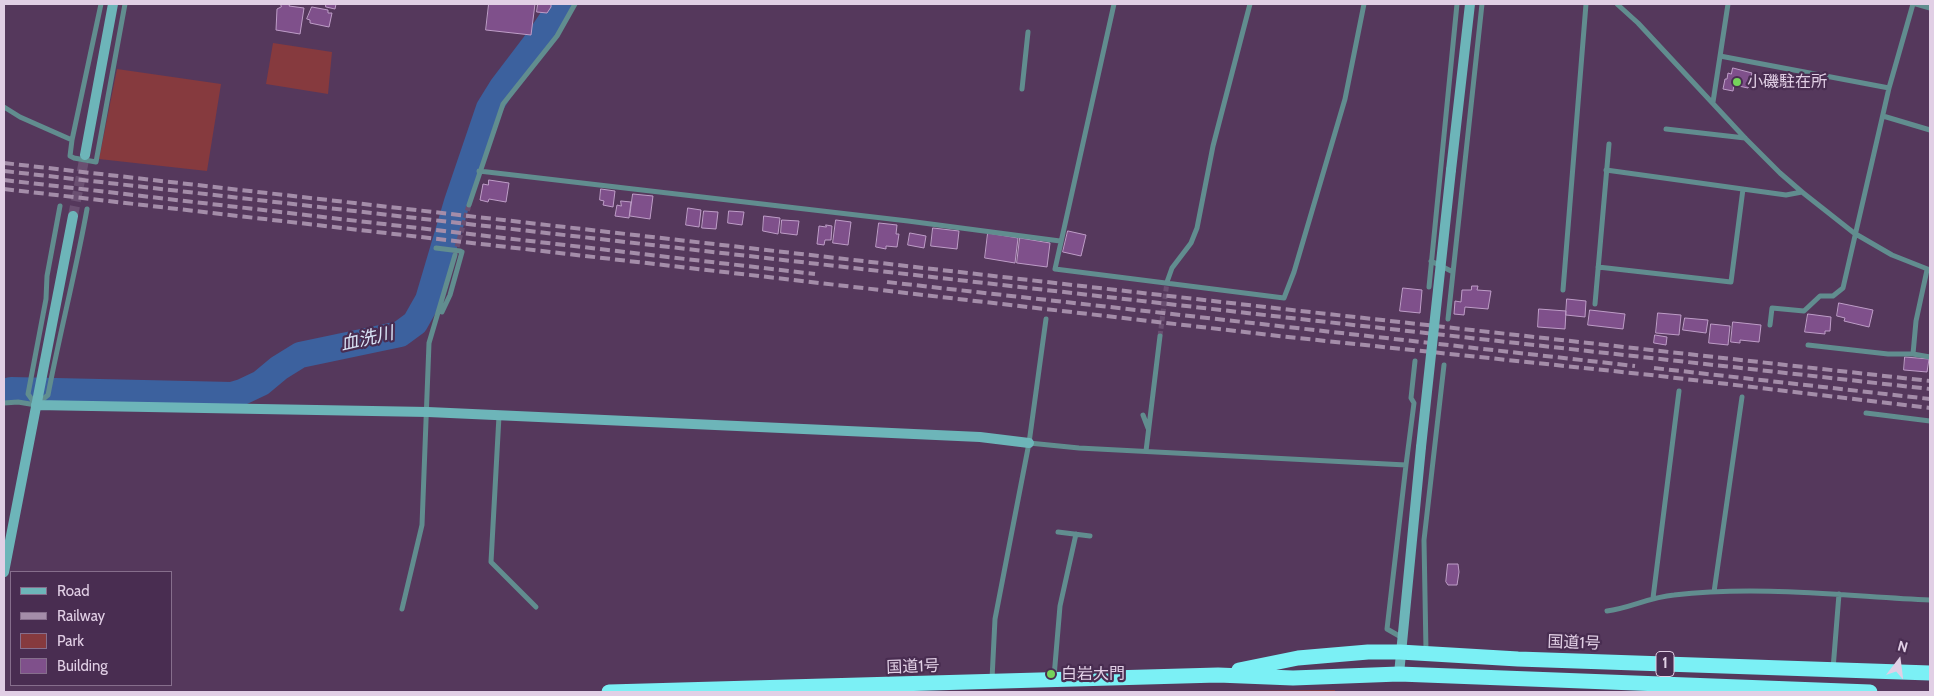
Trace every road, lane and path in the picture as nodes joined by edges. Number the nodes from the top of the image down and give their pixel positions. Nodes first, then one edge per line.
1 (101, 4) edge
2 (113, 4) edge
3 (125, 4) edge
4 (575, 4) edge
5 (1114, 4) edge
6 (1250, 4) edge
7 (1364, 4) edge
8 (1457, 4) edge
9 (1470, 4) edge
10 (1482, 4) edge
11 (1586, 4) edge
12 (1617, 4) edge
13 (1728, 4) edge
14 (1914, 4) edge
15 (1930, 8) edge
16 (1028, 32) dead end
17 (1720, 56) junction
18 (1889, 88) junction
19 (1022, 89) dead end
20 (1713, 102) junction
21 (4, 107) edge
22 (1883, 116) junction
23 (1666, 129) dead end
24 (1930, 130) edge
25 (1745, 138) junction
26 (72, 140) junction
27 (1609, 144) dead end
28 (85, 155) tunnel mouth
29 (1606, 170) junction
30 (479, 171) junction
31 (1743, 189) junction
32 (1802, 192) junction
33 (469, 205) tunnel mouth
34 (60, 206) dead end
35 (87, 209) dead end
36 (73, 216) tunnel mouth
37 (1854, 233) junction
38 (1060, 241) junction
39 (436, 248) dead end
40 (1431, 261) junction
41 (1598, 267) junction
42 (1929, 270) edge
43 (1453, 272) junction
44 (1167, 282) tunnel mouth
45 (1429, 287) dead end
46 (1563, 290) dead end
47 (1772, 302) dead end
48 (1595, 304) dead end
49 (1772, 308) junction
50 (1448, 318) dead end
51 (1046, 319) dead end
52 (1770, 325) dead end
53 (1160, 336) tunnel mouth
54 (1808, 345) dead end
55 (1913, 354) junction
56 (1930, 357) edge
57 (1415, 362) dead end
58 (1444, 365) dead end
59 (40, 384) junction
60 (1679, 391) dead end
61 (1742, 397) dead end
62 (37, 399) junction
63 (4, 403) edge
64 (428, 412) junction
65 (1866, 413) dead end
66 (1143, 415) dead end
67 (498, 416) junction
68 (1930, 421) edge
69 (1148, 429) junction
70 (1029, 443) junction
71 (1146, 451) junction
72 (1406, 465) junction
73 (1058, 532) dead end
74 (1076, 534) junction
75 (1090, 536) dead end
76 (4, 572) edge
77 (1714, 592) junction
78 (1839, 594) junction
79 (1653, 598) junction
80 (1930, 600) edge
81 (536, 607) dead end
82 (402, 609) dead end
83 (1607, 611) dead end
84 (1400, 644) junction
85 (1426, 654) junction
86 (1832, 670) junction
87 (1930, 673) edge
88 (1399, 674) junction
89 (1218, 675) junction
90 (1054, 680) junction
91 (992, 682) junction
92 (609, 692) edge
93 (1870, 692) edge

1 - 26 street
2 - 28 street
3 - 26 street
4 - 30 street
5 - 38 street
6 - 44 street
7 - 38 street
8 - 40 street
9 - 84 street, bridge
10 - 43 street
11 - 46 street
12 - 20 street
13 - 17 street
14 - 15 street
14 - 18 street
16 - 19 street
17 - 18 street
17 - 20 street
18 - 22 street
20 - 25 street
21 - 26 street
22 - 24 street
22 - 37 street
23 - 25 street
25 - 32 street
27 - 29 street
29 - 31 street
29 - 41 street
30 - 33 street
30 - 38 street
31 - 32 street
31 - 41 street
32 - 37 street
34 - 59 street
35 - 59 street
36 - 59 street
37 - 42 street
37 - 49 street
39 - 64 street, bridge
40 - 43 street
40 - 45 street
41 - 48 street
42 - 55 street
43 - 50 street
47 - 49 street
49 - 52 street
51 - 70 street
53 - 69 street
54 - 55 street
55 - 56 street
57 - 72 street
58 - 85 street
59 - 62 street
60 - 79 street
61 - 77 street
62 - 63 street
62 - 64 street
62 - 76 street
64 - 67 street
64 - 82 street
65 - 68 street
66 - 69 street
67 - 70 street
67 - 81 street
69 - 71 street
70 - 71 street
70 - 91 street
71 - 72 street
72 - 84 street
73 - 74 street
74 - 75 street
74 - 90 street
77 - 78 street
77 - 79 street
78 - 80 street
78 - 86 street
79 - 83 street
84 - 85 highway, 国道1号 / 1
84 - 88 street
84 - 89 highway, 国道1号 / 1
85 - 86 highway, 国道1号 / 1
86 - 87 highway, 国道1号 / 1
88 - 89 highway, 国道1号 / 1
88 - 93 highway, 国道1号 / 1
89 - 90 highway, 国道1号 / 1
90 - 91 highway, 国道1号 / 1
91 - 92 highway, 国道1号 / 1

